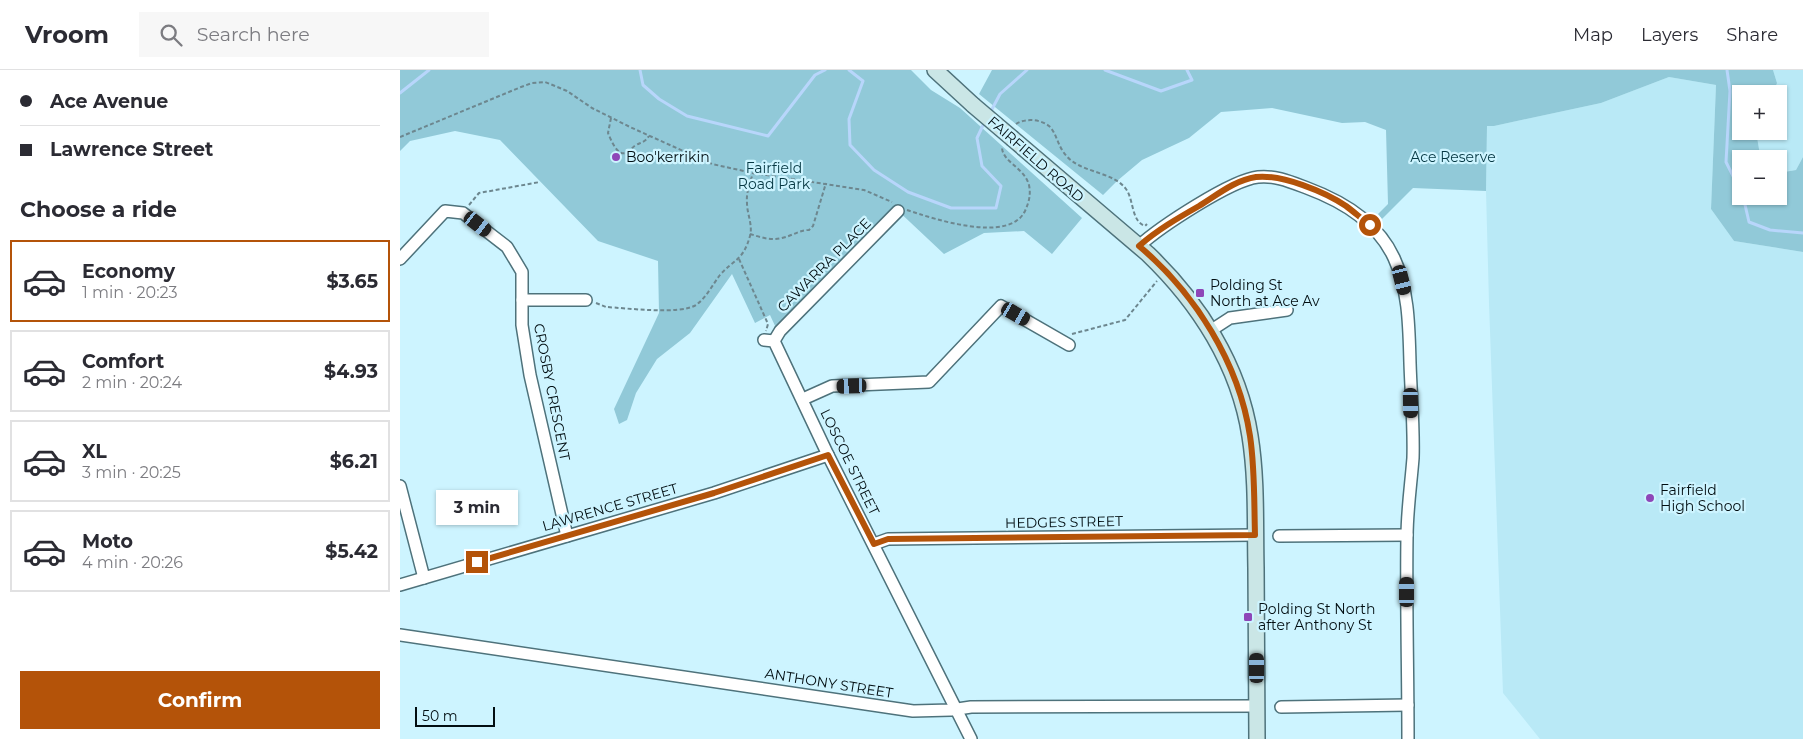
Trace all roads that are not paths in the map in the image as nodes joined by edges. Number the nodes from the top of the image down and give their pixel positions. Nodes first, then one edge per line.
1 (935, 70) edge
2 (898, 209) road end
3 (1139, 246) junction
4 (400, 259) edge
5 (522, 300) junction
6 (586, 300) dead end
7 (1287, 310) dead end
8 (1210, 331) junction
9 (769, 340) joint
10 (1069, 345) dead end
11 (803, 399) junction
12 (828, 455) junction
13 (400, 486) edge
14 (1255, 535) junction
15 (567, 536) junction
16 (1279, 536) dead end
17 (1407, 536) junction
18 (874, 544) junction
19 (424, 578) junction
20 (400, 585) edge
21 (400, 635) edge
22 (1408, 705) junction
23 (1257, 706) junction
24 (1281, 707) dead end
25 (956, 710) junction
26 (971, 739) edge
27 (1257, 739) edge
28 (1408, 739) edge

1 - 3 main road, FAIRFIELD ROAD, bridge
2 - 9 street, CAWARRA PLACE
3 - 8 main road, FAIRFIELD ROAD
3 - 17 street
4 - 5 street, CROSBY CRESCENT
5 - 6 street
5 - 15 street, CROSBY CRESCENT
7 - 8 street
8 - 14 main road, FAIRFIELD ROAD
9 - 11 street, LOSCOE STREET
10 - 11 street
11 - 12 street, LOSCOE STREET
12 - 15 street, LAWRENCE STREET
12 - 18 street, LOSCOE STREET
13 - 19 street
14 - 18 street, HEDGES STREET
14 - 23 main road, FAIRFIELD ROAD
15 - 19 street, LAWRENCE STREET
16 - 17 street
17 - 22 street
18 - 25 street, LOSCOE STREET
19 - 20 street, LAWRENCE STREET
21 - 25 street, ANTHONY STREET
22 - 24 street
22 - 28 street
23 - 25 street, ANTHONY STREET
23 - 27 main road, FAIRFIELD ROAD
25 - 26 street, LOSCOE STREET

